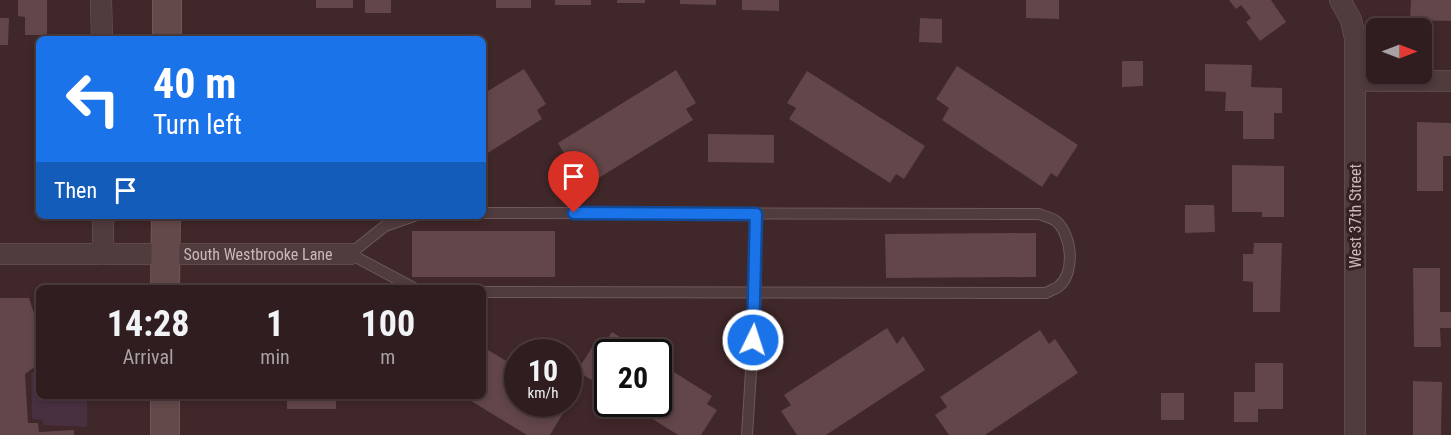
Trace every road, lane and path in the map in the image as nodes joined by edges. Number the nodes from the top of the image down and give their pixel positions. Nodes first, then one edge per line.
1 (101, 0) edge
2 (167, 0) edge
3 (1340, 0) edge
4 (102, 36) edge
5 (167, 36) edge
6 (1355, 81) junction
7 (1451, 81) edge
8 (486, 213) edge
9 (756, 214) junction
10 (103, 219) edge
11 (166, 219) edge
12 (405, 219) edge
13 (0, 254) edge
14 (103, 254) junction
15 (165, 254) junction
16 (350, 254) junction
17 (165, 285) edge
18 (408, 285) edge
19 (486, 292) edge
20 (756, 292) junction
21 (165, 399) edge
22 (165, 435) edge
23 (747, 435) edge
24 (1355, 435) edge

1 - 4 street
2 - 5 main road
3 - 6 street, West 37th Street
6 - 7 street
6 - 24 street, West 37th Street
8 - 9 lane
9 - 20 lane
9 - 20 lane
10 - 14 street
11 - 15 main road
12 - 16 lane
13 - 14 street, South Westbrooke Lane
14 - 15 street, South Westbrooke Lane
15 - 16 street, South Westbrooke Lane
15 - 17 main road
16 - 18 lane
19 - 20 lane
20 - 23 lane
21 - 22 main road

